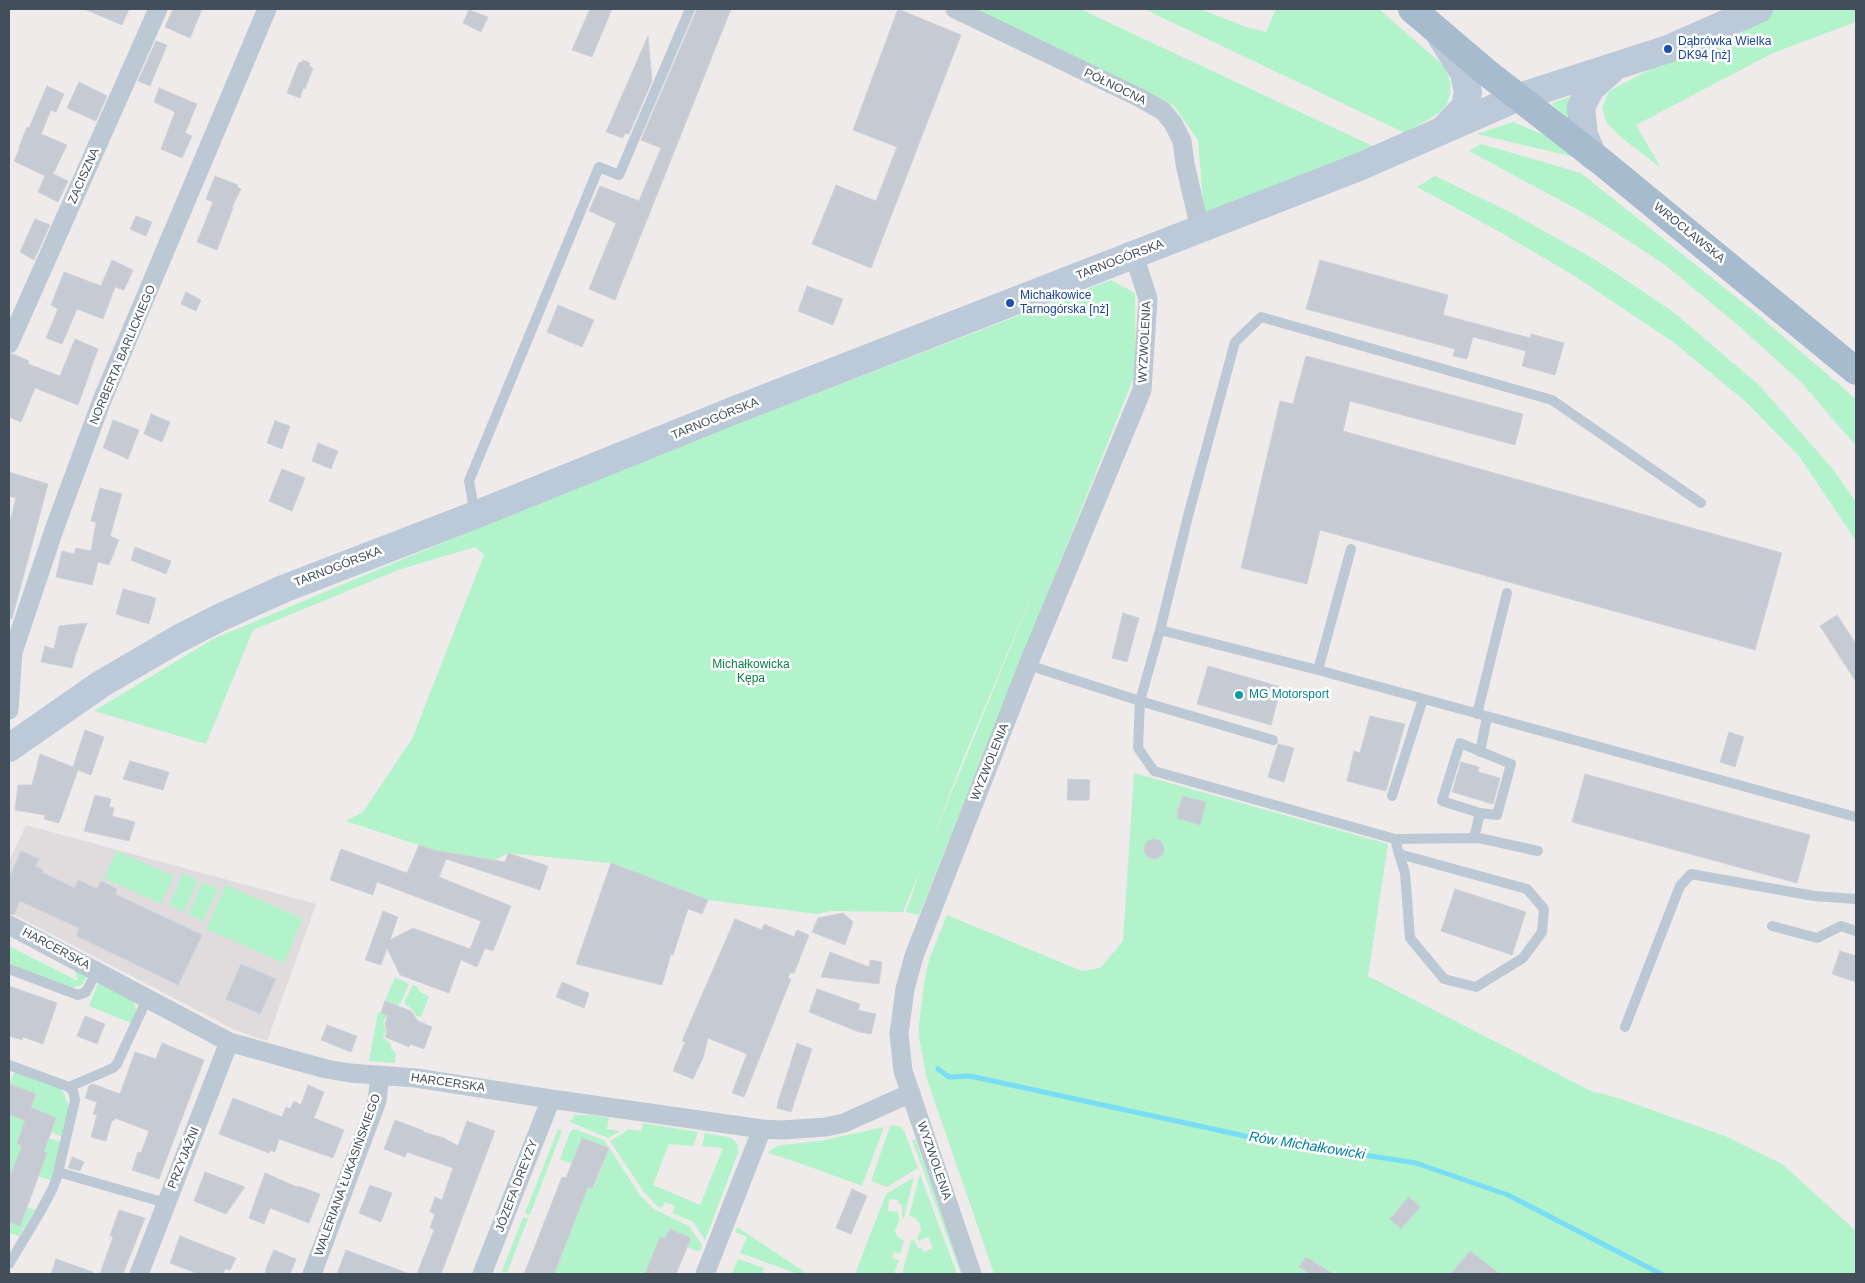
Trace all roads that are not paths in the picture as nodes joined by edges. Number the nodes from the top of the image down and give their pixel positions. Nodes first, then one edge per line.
1 (158, 9) edge
2 (268, 9) edge
3 (690, 9) edge
4 (955, 9) edge
5 (1412, 9) edge
6 (1759, 9) edge
7 (1437, 31) junction
8 (1613, 68) junction
9 (1519, 97) junction
10 (1442, 131) junction
11 (1593, 156) junction
12 (1200, 228) junction
13 (1134, 255) junction
14 (9, 344) edge
15 (1856, 371) edge
16 (1701, 503) dead end
17 (475, 515) junction
18 (1350, 549) dead end
19 (1507, 593) dead end
20 (1160, 630) junction
21 (11, 652) edge
22 (1028, 665) junction
23 (1318, 670) junction
24 (1423, 699) junction
25 (1140, 700) junction
26 (9, 710) edge
27 (1482, 715) junction
28 (1273, 740) dead end
29 (9, 748) edge
30 (1480, 752) junction
31 (1392, 796) dead end
32 (1480, 813) junction
33 (1856, 817) edge
34 (1474, 838) junction
35 (1395, 840) junction
36 (1538, 851) dead end
37 (1399, 854) junction
38 (1856, 899) edge
39 (9, 925) edge
40 (1772, 926) dead end
41 (1856, 931) edge
42 (9, 969) edge
43 (96, 971) junction
44 (147, 999) junction
45 (1625, 1027) dead end
46 (229, 1042) junction
47 (9, 1065) edge
48 (380, 1075) junction
49 (69, 1087) junction
50 (911, 1094) junction
51 (551, 1099) junction
52 (762, 1129) junction
53 (58, 1172) junction
54 (166, 1203) junction
55 (9, 1264) edge
56 (139, 1274) edge
57 (312, 1274) edge
58 (482, 1274) edge
59 (705, 1274) edge
60 (972, 1274) edge

1 - 14 street, ZACISZNA
2 - 21 street, NORBERTA BARLICKIEGO
3 - 17 lane
4 - 12 street, PÓŁNOCNA
5 - 7 main road, WROCŁAWSKA
6 - 8 street, TARNOGÓRSKA
7 - 9 main road, WROCŁAWSKA
7 - 10 street, TARNOGÓRSKA
8 - 9 street, TARNOGÓRSKA
8 - 11 street
9 - 10 street, TARNOGÓRSKA
9 - 11 main road, WROCŁAWSKA
10 - 12 street, TARNOGÓRSKA
11 - 15 main road, WROCŁAWSKA
12 - 13 street, TARNOGÓRSKA
13 - 17 street, TARNOGÓRSKA
13 - 22 street, WYZWOLENIA
16 - 20 lane
17 - 29 street, TARNOGÓRSKA
18 - 23 lane
19 - 27 lane
20 - 23 lane
20 - 25 lane
21 - 26 street, NORBERTA BARLICKIEGO
22 - 25 lane
22 - 50 street, WYZWOLENIA
23 - 24 lane
24 - 27 lane
24 - 31 lane
25 - 28 lane
25 - 35 lane
27 - 30 lane
27 - 33 lane
30 - 32 lane
30 - 32 lane
32 - 34 lane
34 - 35 lane
34 - 36 lane
35 - 37 lane
37 - 37 lane
38 - 45 lane
39 - 43 street, HARCERSKA
40 - 41 lane
42 - 43 lane
43 - 44 street, HARCERSKA
44 - 46 street, HARCERSKA
44 - 49 lane
46 - 48 street, HARCERSKA
46 - 54 street, PRZYJAŹNI
47 - 49 lane
48 - 51 street, HARCERSKA
48 - 57 street, WALERIANA ŁUKASIŃSKIEGO
49 - 53 lane
50 - 52 street, HARCERSKA
50 - 60 street, WYZWOLENIA
51 - 52 street, HARCERSKA
51 - 58 street, JÓZEFA DREYZY
52 - 59 street
53 - 54 lane
53 - 55 lane
54 - 56 street, PRZYJAŹNI

